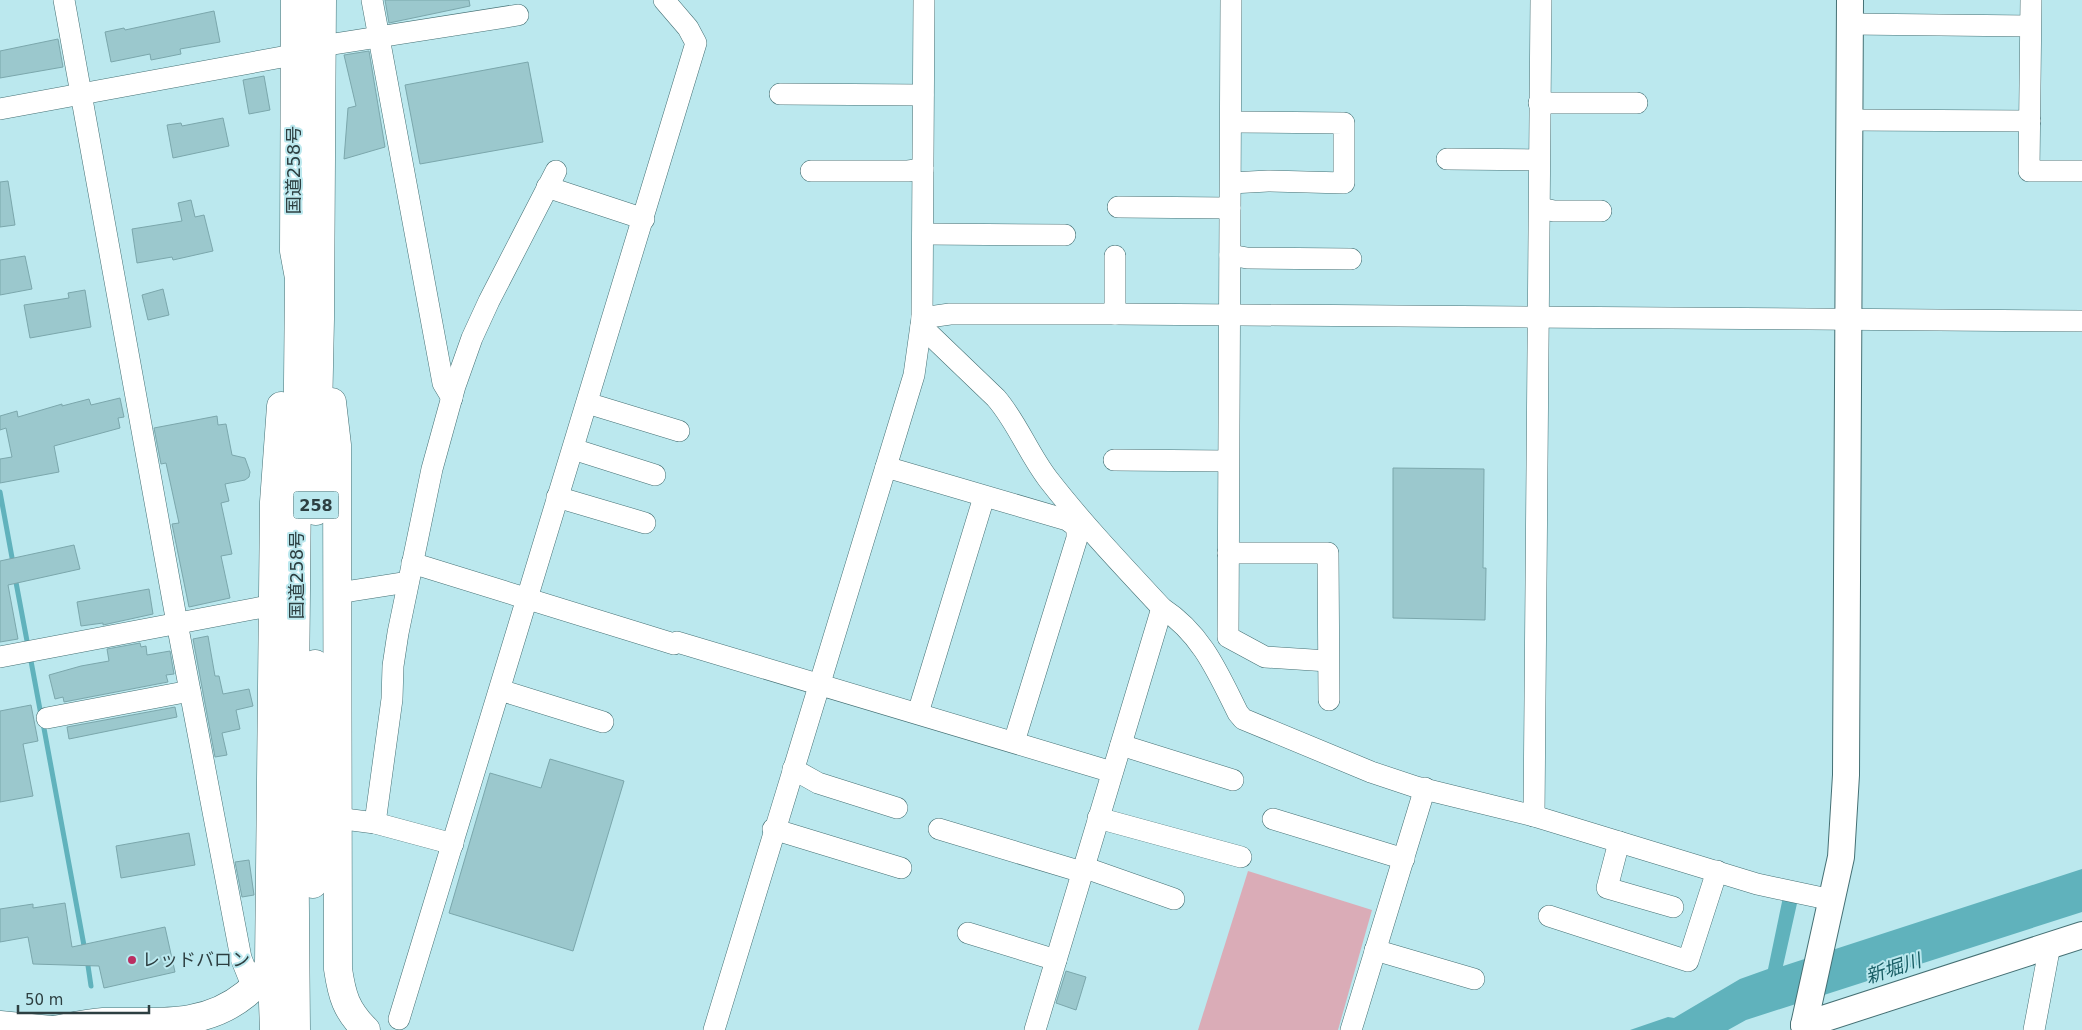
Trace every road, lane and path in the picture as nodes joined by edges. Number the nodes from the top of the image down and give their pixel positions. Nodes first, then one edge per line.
1 (64, 0) edge
2 (295, 0) edge
3 (322, 0) edge
4 (372, 0) edge
5 (664, 0) edge
6 (924, 0) edge
7 (1231, 0) edge
8 (1541, 0) edge
9 (2030, 0) edge
10 (1850, 12) edge
11 (518, 15) dead end
12 (2030, 26) junction
13 (380, 38) junction
14 (321, 46) junction
15 (294, 55) junction
16 (81, 94) junction
17 (780, 94) dead end
18 (924, 95) junction
19 (1539, 103) junction
20 (1637, 104) dead end
21 (0, 109) edge
22 (1848, 120) junction
23 (2030, 121) junction
24 (1231, 122) junction
25 (1446, 159) dead end
26 (1540, 160) junction
27 (923, 169) junction
28 (811, 171) dead end
29 (2082, 171) edge
30 (1231, 183) junction
31 (1118, 207) dead end
32 (1230, 208) junction
33 (1540, 208) junction
34 (1601, 211) dead end
35 (644, 218) junction
36 (923, 234) junction
37 (1065, 235) dead end
38 (294, 251) junction
39 (1230, 255) junction
40 (1115, 256) dead end
41 (1352, 259) dead end
42 (1115, 314) junction
43 (1228, 316) junction
44 (1540, 318) junction
45 (1848, 318) junction
46 (320, 319) junction
47 (2082, 321) edge
48 (922, 322) junction
49 (452, 398) junction
50 (586, 403) junction
51 (679, 431) dead end
52 (573, 449) junction
53 (1114, 460) dead end
54 (1228, 460) junction
55 (886, 467) junction
56 (655, 475) dead end
57 (557, 497) junction
58 (984, 497) junction
59 (645, 523) dead end
60 (1079, 524) junction
61 (1228, 553) junction
62 (410, 573) junction
63 (338, 593) junction
64 (527, 598) junction
65 (274, 605) junction
66 (1162, 608) junction
67 (177, 623) junction
68 (1228, 637) junction
69 (1207, 653) junction
70 (0, 657) edge
71 (1328, 661) junction
72 (821, 685) junction
73 (500, 690) junction
74 (190, 691) junction
75 (1329, 700) dead end
76 (918, 713) junction
77 (47, 718) dead end
78 (603, 722) dead end
79 (1014, 742) junction
80 (1120, 745) junction
81 (792, 769) junction
82 (1112, 772) junction
83 (1233, 780) dead end
84 (1426, 788) junction
85 (897, 808) dead end
86 (1534, 816) junction
87 (333, 817) junction
88 (1098, 818) junction
89 (1273, 820) dead end
90 (375, 823) junction
91 (774, 829) junction
92 (939, 829) dead end
93 (1619, 842) junction
94 (453, 844) junction
95 (1241, 856) dead end
96 (1404, 859) junction
97 (901, 868) dead end
98 (1082, 870) junction
99 (1717, 872) junction
100 (1174, 899) dead end
101 (1832, 900) junction
102 (1673, 907) dead end
103 (1549, 916) dead end
104 (968, 933) dead end
105 (2082, 935) edge
106 (2050, 945) junction
107 (1375, 950) junction
108 (1056, 960) junction
109 (269, 964) junction
110 (1474, 980) dead end
111 (253, 988) junction
112 (303, 1019) edge
113 (399, 1019) dead end
114 (0, 1025) edge
115 (1800, 1028) edge
116 (46, 1030) edge
117 (274, 1030) edge
118 (366, 1030) edge
119 (714, 1030) edge
120 (1035, 1030) edge
121 (1351, 1030) edge
122 (2034, 1030) edge

1 - 16 street
2 - 15 main road, 国道258号 / 258
3 - 14 main road, 国道258号 / 258
4 - 13 street
5 - 35 street
6 - 18 street
7 - 24 street
8 - 19 street
9 - 12 street
10 - 12 street
10 - 22 street
11 - 13 street
12 - 23 street
13 - 14 street
13 - 49 street
14 - 46 main road, 国道258号 / 258
15 - 16 street
15 - 38 main road, 国道258号 / 258
16 - 21 street
16 - 67 street
17 - 18 street
18 - 27 street
19 - 20 street
19 - 26 street
22 - 23 street
22 - 45 street
23 - 29 street
24 - 30 street
24 - 30 street
25 - 26 street
26 - 33 street
27 - 28 street
27 - 36 street
30 - 32 street
31 - 32 street
32 - 39 street
33 - 34 street
33 - 44 street
35 - 49 street
35 - 50 street
36 - 37 street
36 - 48 street
38 - 65 main road, 258
38 - 112 main road, 国道258号 / 258
39 - 41 street
39 - 43 street
40 - 42 street
42 - 43 street
42 - 48 street
43 - 44 street
43 - 54 street
44 - 45 street
44 - 86 street
45 - 47 street
45 - 101 street
46 - 63 main road, 258
46 - 112 main road, 国道258号 / 258
48 - 55 street
48 - 60 street
49 - 62 street
50 - 51 street
50 - 52 street
52 - 56 street
52 - 57 street
53 - 54 street
54 - 61 street
55 - 58 street
55 - 72 street
57 - 59 street
57 - 64 street
58 - 60 street
58 - 76 street
60 - 66 street
60 - 79 street
61 - 68 street
61 - 71 street
62 - 63 street
62 - 64 street
62 - 90 street
63 - 87 main road, 258
64 - 72 street
64 - 73 street
65 - 67 street
65 - 109 main road, 258
66 - 69 street
66 - 80 street
67 - 70 street
67 - 74 street
68 - 69 street
68 - 71 street
69 - 84 street
71 - 75 street
72 - 76 street
72 - 81 street
73 - 78 street
73 - 94 street
74 - 77 street
74 - 111 street
76 - 79 street
79 - 82 street
80 - 82 street
80 - 83 street
81 - 85 street
81 - 91 street
82 - 88 street
84 - 86 street
84 - 96 street
86 - 93 street
87 - 90 street
87 - 118 main road, 258
88 - 95 street
88 - 98 street
89 - 96 street
90 - 94 street
91 - 97 street
91 - 119 street
92 - 98 street
93 - 99 street
93 - 102 street
94 - 113 street
96 - 107 street
98 - 100 street
98 - 108 street
99 - 101 street
99 - 103 street
101 - 115 street
104 - 108 street
105 - 106 street
106 - 115 street
106 - 122 street
107 - 110 street
107 - 121 street
108 - 120 street
109 - 111 main road
109 - 117 main road
111 - 116 main road
114 - 116 main road

